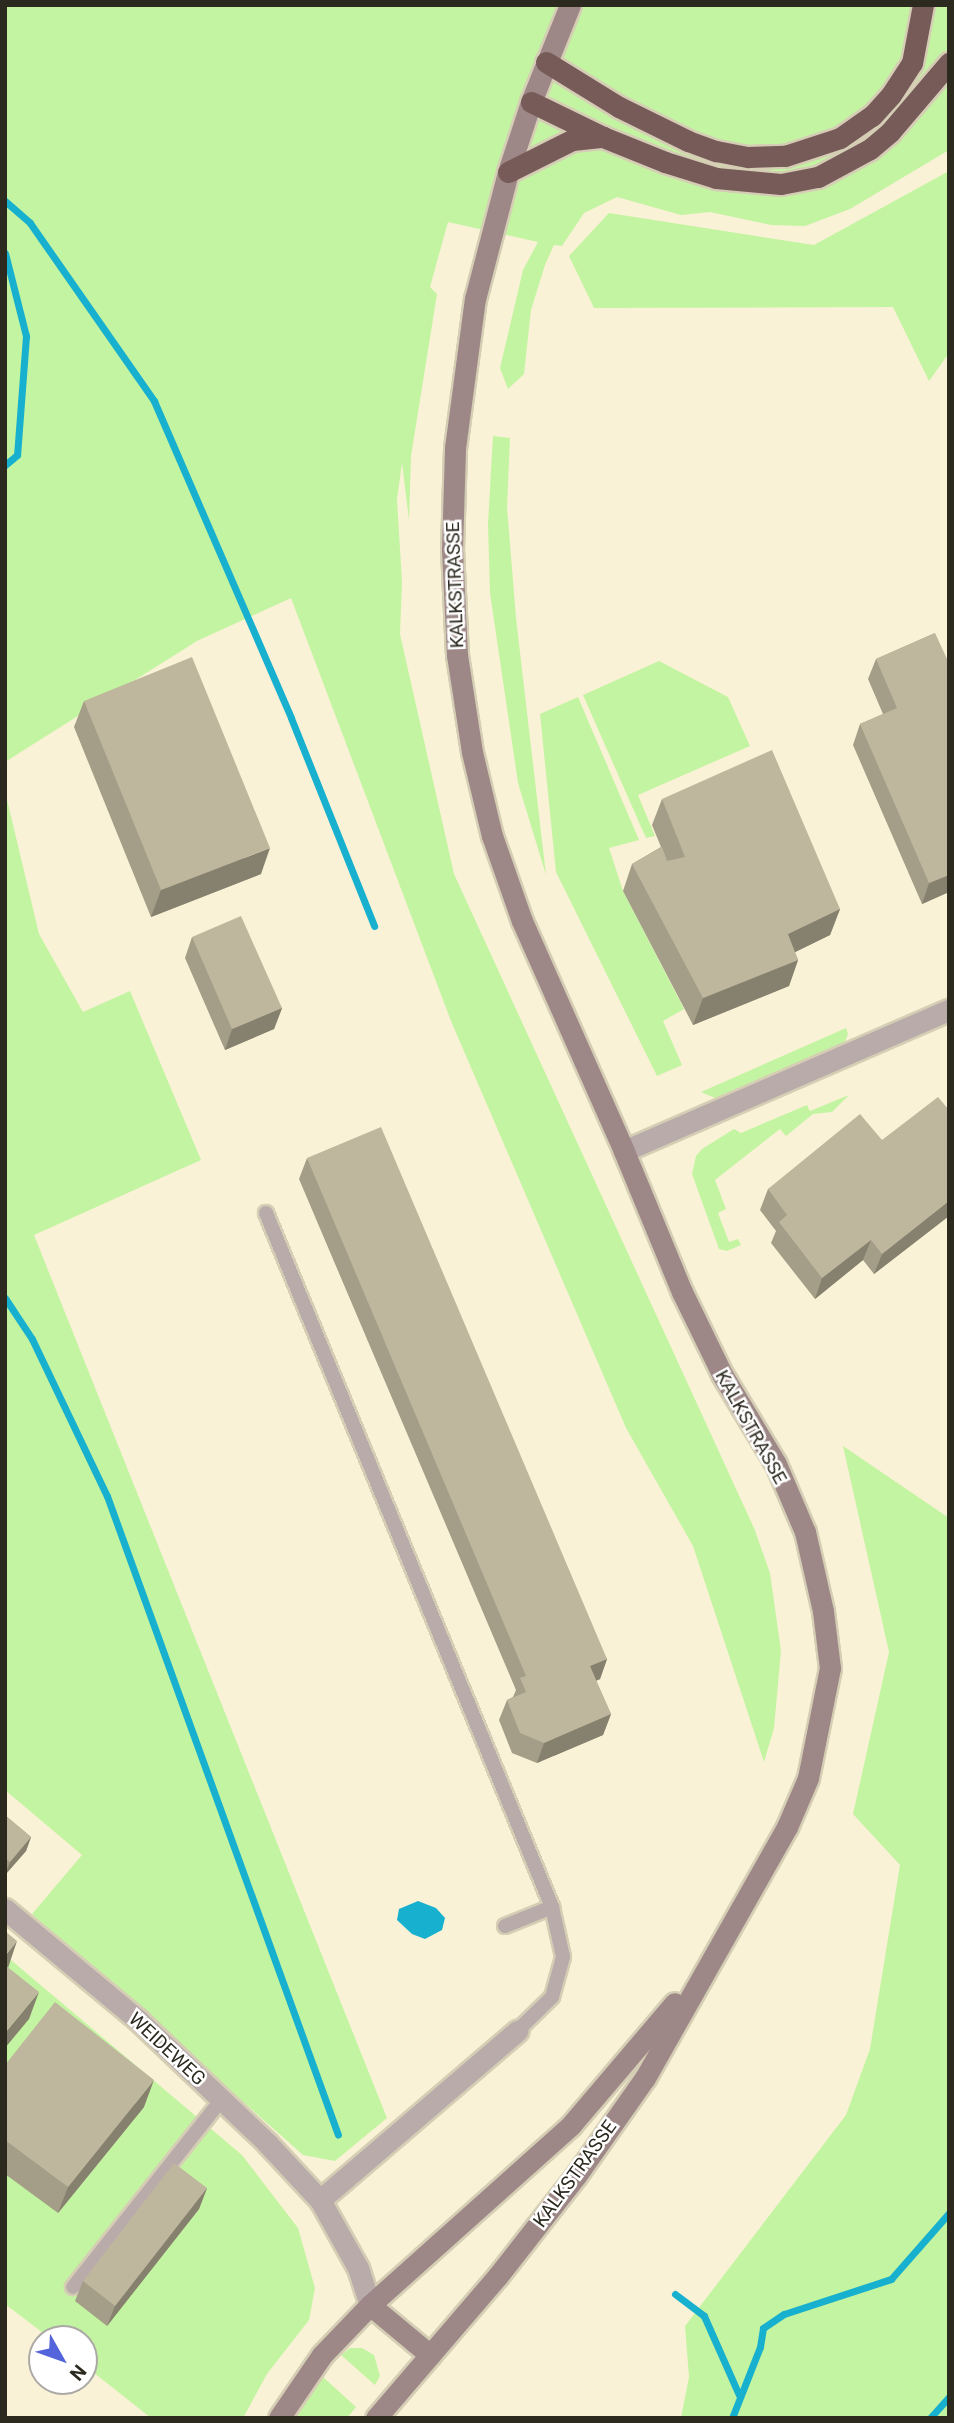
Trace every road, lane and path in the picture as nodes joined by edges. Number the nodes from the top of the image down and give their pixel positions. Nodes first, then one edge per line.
1 (570, 5) edge
2 (923, 5) edge
3 (546, 62) junction
4 (949, 63) edge
5 (531, 102) junction
6 (603, 137) junction
7 (508, 172) junction
8 (949, 1010) edge
9 (624, 1151) junction
10 (266, 1213) dead end
11 (552, 1907) junction
12 (5, 1909) edge
13 (505, 1926) dead end
14 (698, 1979) junction
15 (517, 2031) joint
16 (221, 2100) junction
17 (320, 2200) junction
18 (73, 2287) dead end
19 (370, 2305) junction
20 (430, 2355) junction
21 (279, 2418) edge
22 (376, 2418) edge

1 - 3 main road, KALKSTRASSE
2 - 3 highway
3 - 5 main road, KALKSTRASSE
4 - 6 highway
5 - 6 highway
5 - 7 main road, KALKSTRASSE
6 - 7 highway
7 - 9 main road, KALKSTRASSE
8 - 9 street
9 - 14 main road, KALKSTRASSE
10 - 11 lane
11 - 13 lane
11 - 15 lane
12 - 16 street, WEIDEWEG
14 - 19 main road, KALKSTRASSE
14 - 20 main road, KALKSTRASSE
15 - 17 street
16 - 17 street, WEIDEWEG
16 - 18 lane
17 - 19 street, WEIDEWEG
19 - 20 main road
19 - 21 main road, KALKSTRASSE
20 - 22 main road, KALKSTRASSE

